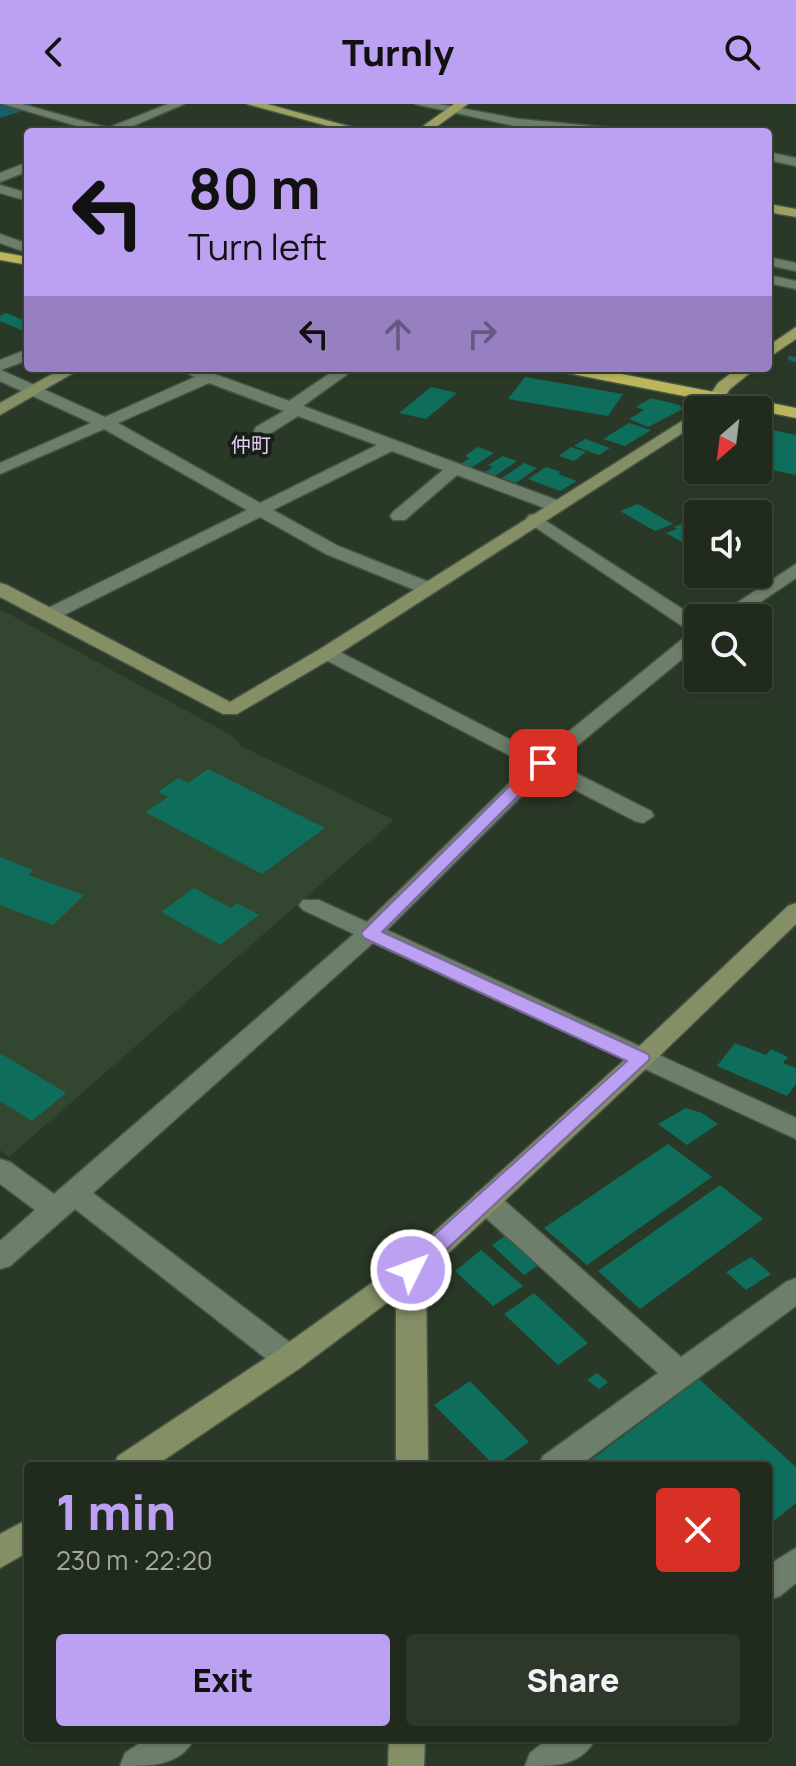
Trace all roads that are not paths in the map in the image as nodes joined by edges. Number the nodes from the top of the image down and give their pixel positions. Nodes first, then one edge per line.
1 (9, 104) edge
2 (58, 104) edge
3 (178, 104) edge
4 (253, 104) edge
5 (421, 104) edge
6 (456, 108) edge
7 (539, 110) dead end
8 (34, 111) junction
9 (519, 123) junction
10 (95, 128) edge
11 (119, 128) edge
12 (348, 128) edge
13 (427, 128) edge
14 (511, 128) edge
15 (571, 128) edge
16 (772, 157) edge
17 (796, 162) edge
18 (24, 168) edge
19 (0, 178) edge
20 (0, 189) edge
21 (24, 196) edge
22 (772, 209) edge
23 (796, 213) edge
24 (0, 238) edge
25 (24, 247) edge
26 (0, 256) edge
27 (24, 260) edge
28 (772, 262) edge
29 (796, 267) edge
30 (772, 280) edge
31 (796, 285) edge
32 (796, 332) edge
33 (772, 350) edge
34 (24, 356) edge
35 (0, 366) edge
36 (67, 372) edge
37 (195, 372) edge
38 (343, 372) edge
39 (583, 372) edge
40 (743, 372) edge
41 (0, 375) edge
42 (209, 377) junction
43 (36, 391) junction
44 (717, 396) edge
45 (684, 397) edge
46 (294, 409) junction
47 (0, 410) edge
48 (772, 410) edge
49 (796, 413) edge
50 (105, 423) junction
51 (684, 425) edge
52 (262, 431) dead end
53 (390, 445) junction
54 (455, 468) junction
55 (0, 469) edge
56 (556, 506) junction
57 (259, 512) junction
58 (399, 516) dead end
59 (535, 519) junction
60 (796, 570) edge
61 (427, 588) junction
62 (0, 589) edge
63 (745, 604) edge
64 (49, 615) junction
65 (684, 619) edge
66 (684, 647) edge
67 (327, 653) junction
68 (543, 763) junction
69 (643, 816) dead end
70 (311, 905) dead end
71 (796, 911) edge
72 (370, 933) junction
73 (641, 1059) junction
74 (796, 1129) edge
75 (0, 1169) edge
76 (486, 1201) junction
77 (65, 1203) junction
78 (0, 1258) edge
79 (411, 1270) junction
80 (796, 1290) edge
81 (289, 1359) junction
82 (680, 1374) junction
83 (135, 1462) edge
84 (412, 1462) edge
85 (559, 1462) edge
86 (24, 1537) edge
87 (0, 1553) edge
88 (796, 1563) edge
89 (772, 1582) edge
90 (171, 1742) edge
91 (407, 1742) edge
92 (573, 1742) edge
93 (138, 1766) edge
94 (406, 1766) edge
95 (543, 1766) edge

1 - 8 street
2 - 8 street
3 - 11 street
4 - 12 main road
5 - 6 street
6 - 9 street
6 - 13 main road
7 - 9 street
8 - 10 street
9 - 14 street
9 - 15 street
16 - 17 street
18 - 19 street
20 - 21 street
22 - 23 main road
24 - 25 street
26 - 27 highway
28 - 29 street
30 - 31 street
32 - 33 main road
34 - 35 street
36 - 43 street
37 - 42 street
38 - 46 street
39 - 45 highway
40 - 44 main road
41 - 43 street
42 - 46 street
42 - 50 street
43 - 47 street
43 - 50 street
46 - 52 street
46 - 53 street
48 - 49 highway
50 - 55 street
50 - 57 street
51 - 56 street
53 - 54 street
53 - 57 street
54 - 56 street
54 - 58 street
56 - 59 street
57 - 61 street
57 - 64 street
59 - 61 street
59 - 65 street
60 - 63 street
61 - 67 street
62 - 64 street
64 - 67 street
66 - 68 street
67 - 68 street
68 - 69 street
68 - 72 street
70 - 72 street
71 - 73 street
72 - 73 street
72 - 77 street
73 - 74 street
73 - 76 street
75 - 77 street
76 - 79 street
76 - 82 street
77 - 78 street
77 - 81 street
79 - 81 street
79 - 84 street
80 - 82 street
81 - 83 street
82 - 85 street
86 - 87 street
88 - 89 street
90 - 93 street
91 - 94 street
92 - 95 street

